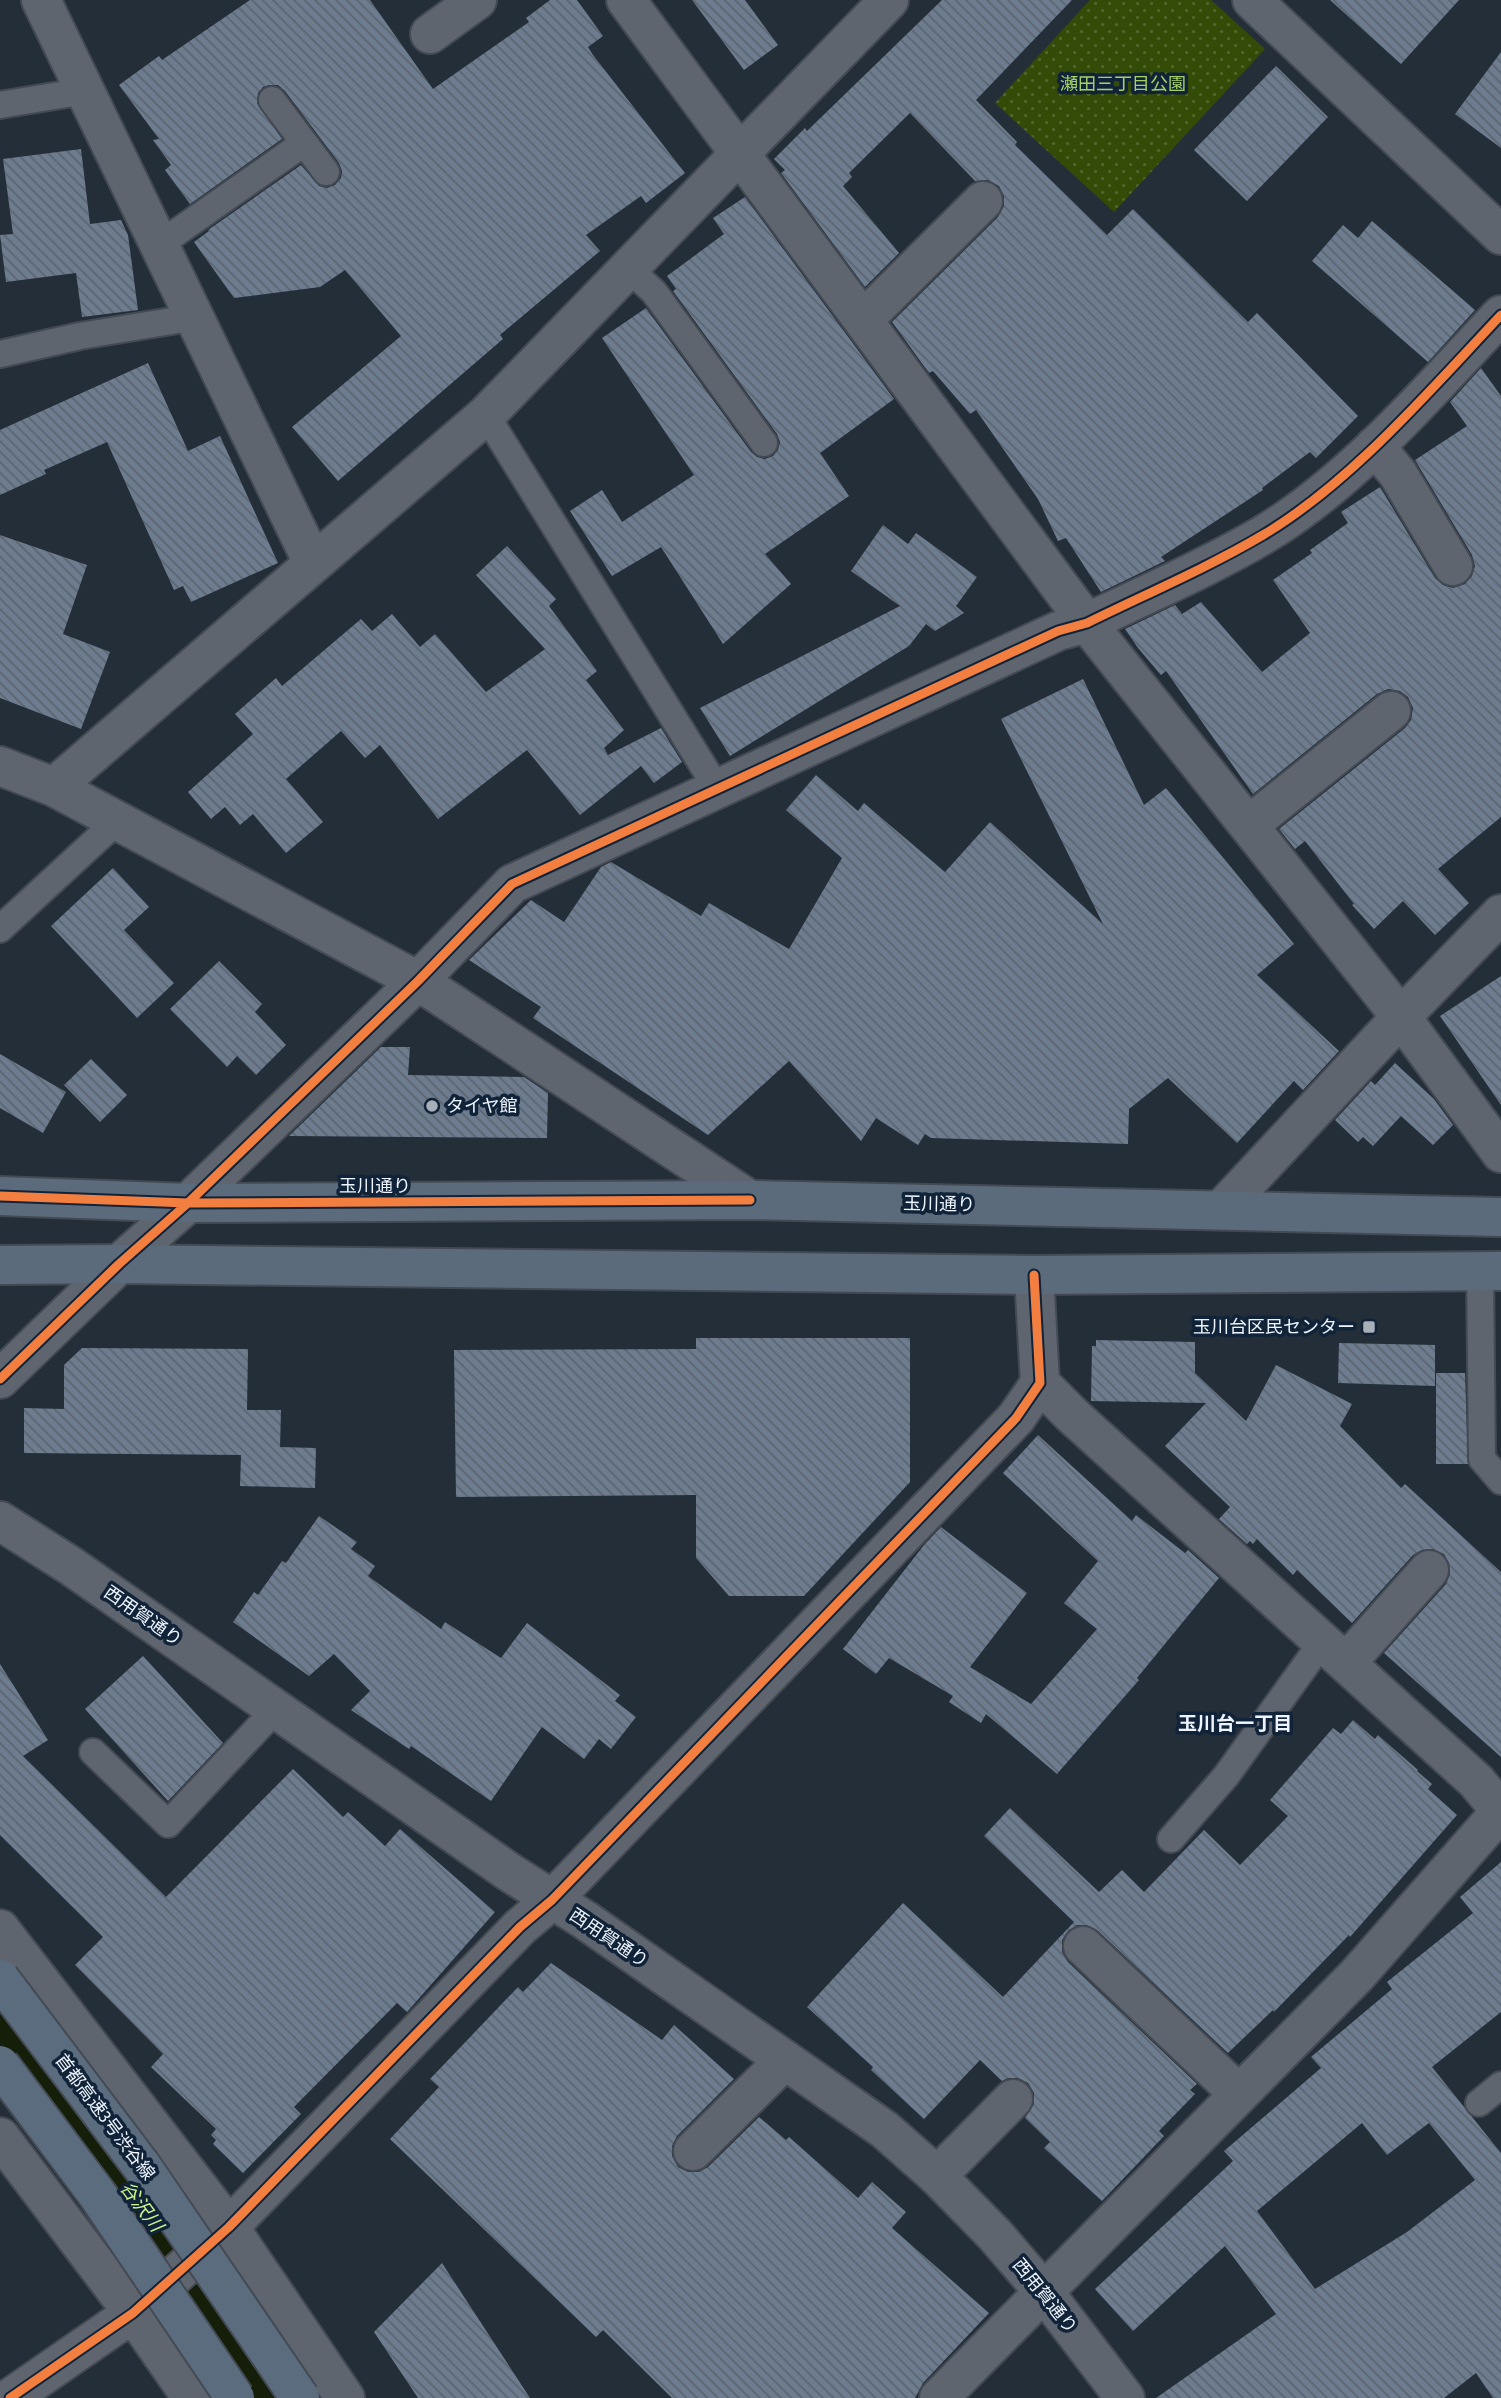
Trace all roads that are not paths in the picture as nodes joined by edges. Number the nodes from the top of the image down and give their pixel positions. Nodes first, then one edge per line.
1 (41, 0) edge
2 (477, 0) edge
3 (626, 0) edge
4 (889, 0) edge
5 (1252, 0) edge
6 (430, 34) dead end
7 (85, 91) junction
8 (272, 100) dead end
9 (0, 105) edge
10 (304, 143) junction
11 (740, 154) junction
12 (326, 172) dead end
13 (983, 201) dead end
14 (1501, 235) edge
15 (160, 244) junction
16 (629, 269) junction
17 (1501, 315) edge
18 (196, 317) junction
19 (863, 320) junction
20 (0, 354) edge
21 (486, 415) junction
22 (764, 443) dead end
23 (1375, 446) junction
24 (313, 563) junction
25 (1453, 566) dead end
26 (1087, 623) junction
27 (1391, 711) dead end
28 (0, 766) edge
29 (54, 787) junction
30 (718, 790) junction
31 (117, 821) junction
32 (1249, 825) junction
33 (1501, 914) edge
34 (0, 929) edge
35 (418, 981) junction
36 (1401, 1017) junction
37 (1501, 1153) edge
38 (0, 1196) edge
39 (750, 1200) junction
40 (188, 1203) junction
41 (1221, 1210) junction
42 (1501, 1217) edge
43 (119, 1264) junction
44 (0, 1265) edge
45 (1490, 1271) edge
46 (1034, 1275) junction
47 (0, 1379) edge
48 (1040, 1383) junction
49 (1501, 1481) edge
50 (0, 1521) edge
51 (1429, 1570) dead end
52 (1335, 1652) junction
53 (276, 1709) junction
54 (93, 1752) dead end
55 (1501, 1811) edge
56 (1171, 1839) dead end
57 (552, 1900) junction
58 (0, 1929) edge
59 (1083, 1945) dead end
60 (0, 1979) edge
61 (785, 2060) junction
62 (0, 2065) edge
63 (1501, 2085) edge
64 (1239, 2094) junction
65 (1013, 2099) dead end
66 (1479, 2103) dead end
67 (0, 2137) edge
68 (693, 2151) dead end
69 (937, 2176) junction
70 (229, 2227) junction
71 (1044, 2292) junction
72 (133, 2313) junction
73 (10, 2398) edge
74 (192, 2398) edge
75 (235, 2398) edge
76 (300, 2398) edge
77 (345, 2398) edge
78 (939, 2398) edge
79 (1125, 2398) edge

1 - 7 street
2 - 6 street
3 - 11 street
4 - 11 street
5 - 14 street
7 - 9 lane
7 - 15 street
8 - 10 lane
10 - 12 lane
10 - 15 lane
11 - 16 street
11 - 19 street
13 - 19 street
15 - 18 street
16 - 21 street
16 - 22 lane
17 - 23 street
18 - 20 lane
18 - 24 street
19 - 26 street
21 - 24 street
21 - 30 lane
23 - 25 street
23 - 26 street
24 - 29 street
26 - 30 street
26 - 32 street
27 - 32 street
28 - 29 street
29 - 31 street
30 - 35 street
31 - 34 lane
31 - 35 street
32 - 36 street
33 - 36 street
35 - 39 street
35 - 40 street
36 - 37 street
36 - 41 street
38 - 40 highway, 玉川通り
39 - 40 highway, 玉川通り
39 - 41 highway, 玉川通り
40 - 43 street
41 - 42 highway, 玉川通り
43 - 44 highway
43 - 46 highway
43 - 47 street
45 - 46 highway
45 - 49 lane
46 - 48 street
48 - 52 street
48 - 57 street
50 - 53 street, 西用賀通り
51 - 52 street
52 - 55 street
52 - 56 lane
53 - 54 lane
53 - 57 street, 西用賀通り
55 - 64 street
57 - 61 street, 西用賀通り
57 - 70 street
58 - 70 street
59 - 64 street
60 - 76 highway, 首都高速3号渋谷線, bridge
61 - 68 street
61 - 69 street, 西用賀通り
62 - 75 highway, bridge
63 - 66 lane
64 - 71 street
65 - 69 street
67 - 72 street
69 - 71 street, 西用賀通り
70 - 72 street
70 - 77 street
71 - 78 street
71 - 79 street, 西用賀通り
72 - 73 street
72 - 74 street

